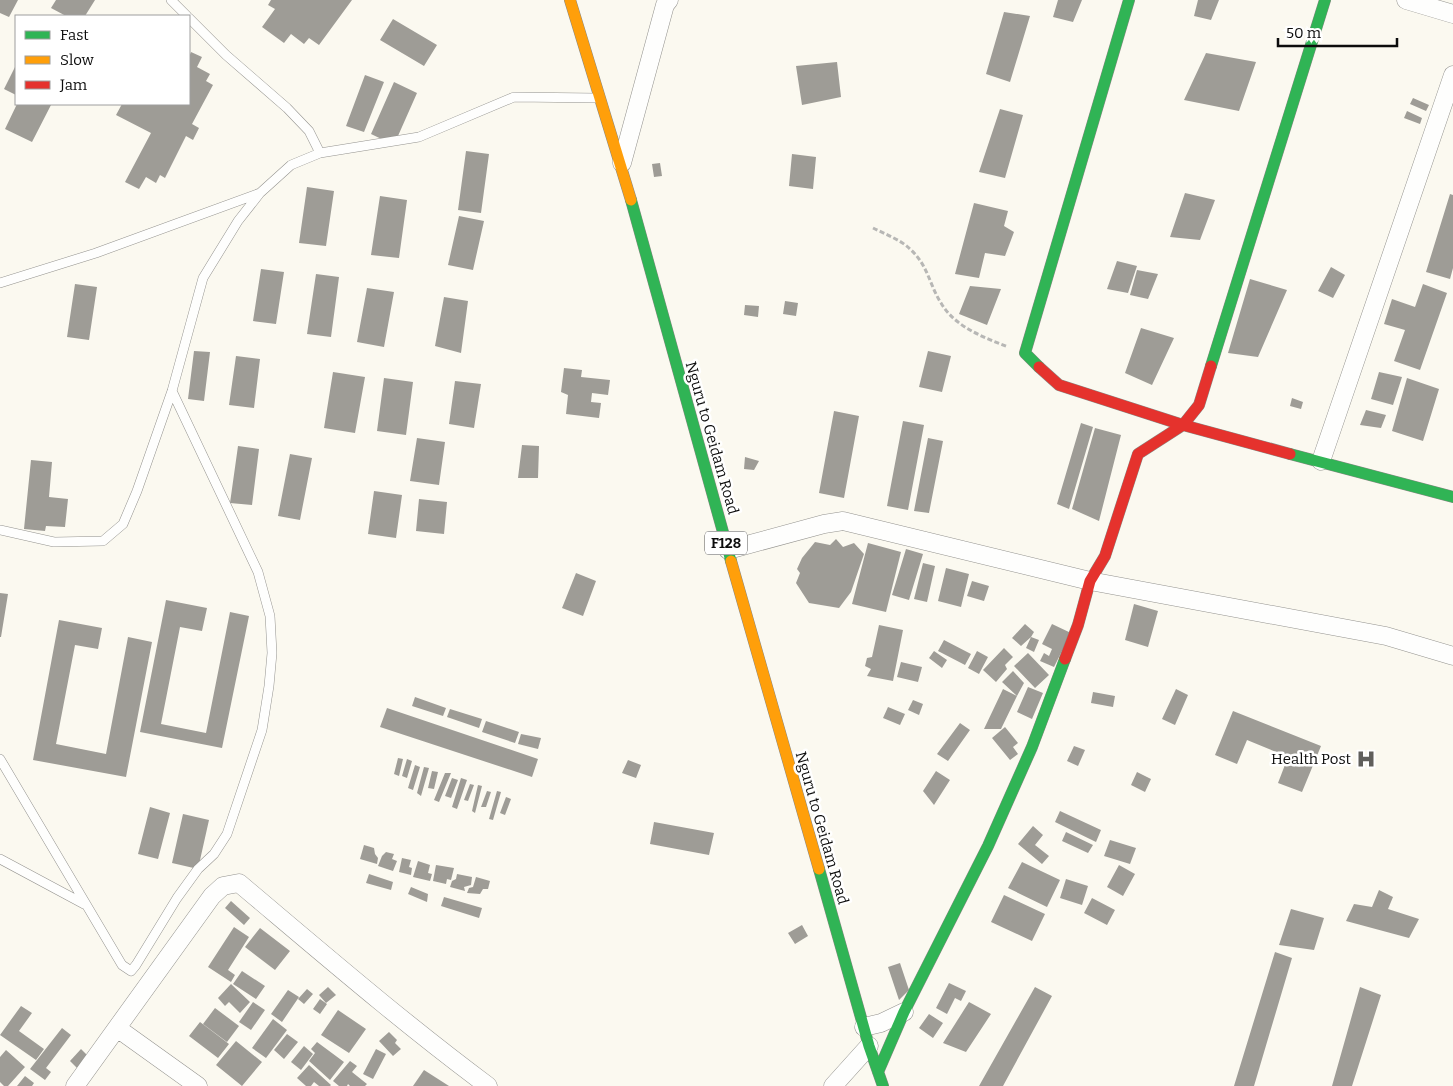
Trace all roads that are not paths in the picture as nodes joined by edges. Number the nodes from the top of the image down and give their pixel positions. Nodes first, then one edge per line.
1 (171, 0) edge
2 (570, 0) edge
3 (669, 0) edge
4 (1129, 0) edge
5 (1325, 0) edge
6 (1406, 0) edge
7 (1453, 14) edge
8 (186, 15) edge
9 (190, 19) edge
10 (1453, 75) edge
11 (600, 98) junction
12 (320, 153) junction
13 (621, 166) junction
14 (260, 193) junction
15 (0, 283) edge
16 (172, 391) junction
17 (1183, 425) junction
18 (1321, 461) junction
19 (1453, 497) edge
20 (0, 530) edge
21 (728, 550) junction
22 (1090, 581) junction
23 (1453, 656) edge
24 (0, 759) edge
25 (0, 859) edge
26 (85, 904) junction
27 (904, 1012) junction
28 (864, 1027) junction
29 (117, 1028) junction
30 (869, 1046) junction
31 (878, 1072) junction
32 (75, 1086) edge
33 (198, 1086) edge
34 (488, 1086) edge
35 (833, 1086) edge
36 (883, 1086) edge

1 - 8 lane
2 - 11 street, Nguru to Geidam Road / F128
3 - 13 street
4 - 17 street
5 - 17 street
6 - 7 street
9 - 12 lane
10 - 18 street
11 - 12 lane
11 - 13 street, Nguru to Geidam Road / F128
12 - 14 lane
13 - 21 street, Nguru to Geidam Road / F128
14 - 15 lane
14 - 16 lane
16 - 20 lane
16 - 26 lane
17 - 18 street
17 - 22 street
18 - 19 street
21 - 22 street
21 - 28 street, Nguru to Geidam Road / F128
22 - 23 street
22 - 27 street
24 - 26 lane
25 - 26 lane
27 - 28 street
27 - 31 street
28 - 30 street, Nguru to Geidam Road / F128
29 - 32 street
29 - 33 street
29 - 34 street
30 - 31 street, Nguru to Geidam Road / F128
30 - 35 street
31 - 36 street, Nguru to Geidam Road / F128

